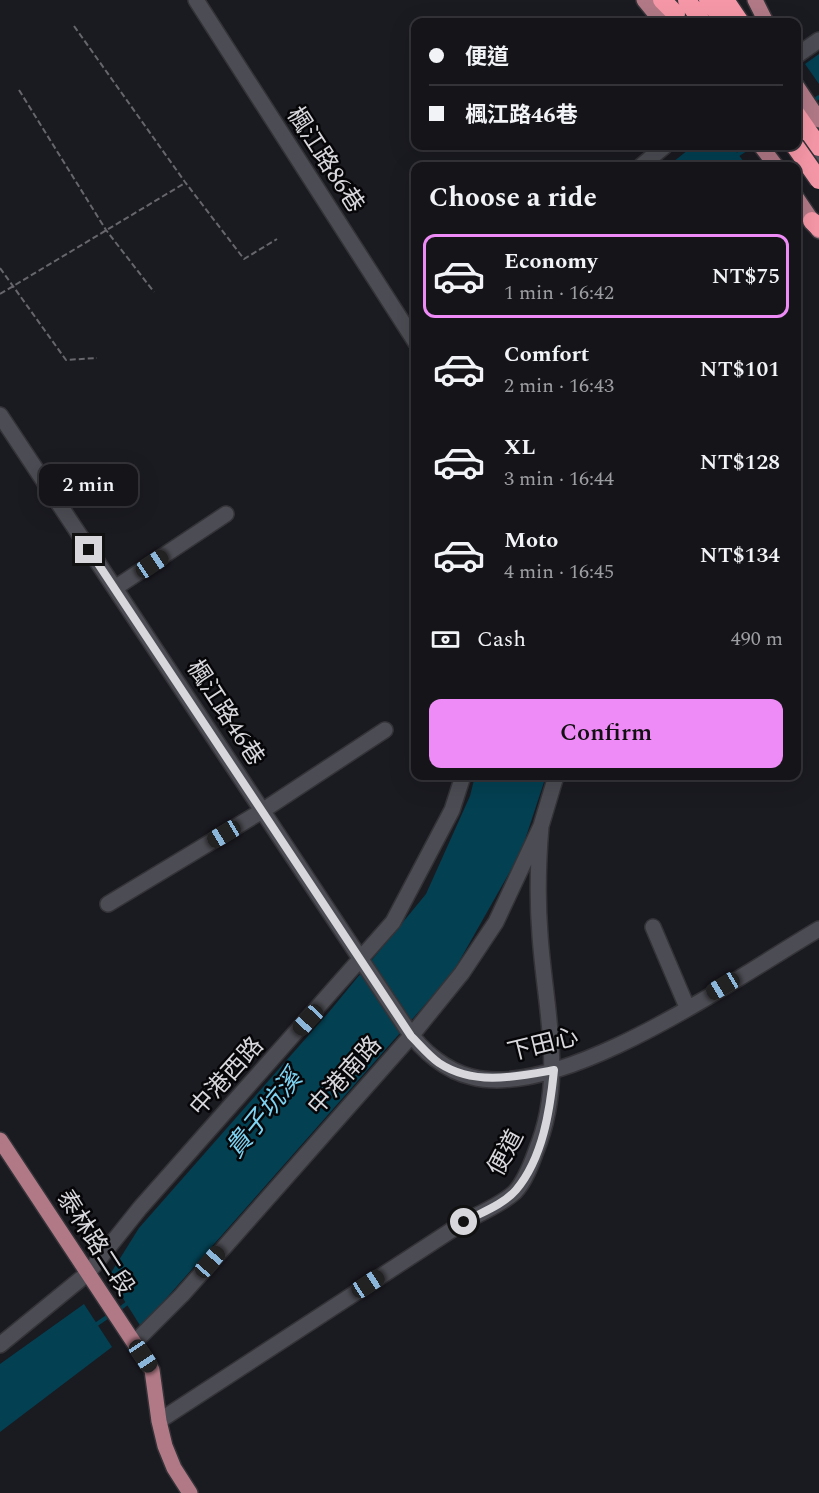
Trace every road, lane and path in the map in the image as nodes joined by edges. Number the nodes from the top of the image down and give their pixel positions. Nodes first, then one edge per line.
1 (196, 0) edge
2 (644, 0) edge
3 (662, 0) edge
4 (707, 0) edge
5 (724, 0) edge
6 (735, 0) edge
7 (755, 0) edge
8 (676, 12) edge
9 (692, 18) edge
10 (717, 18) edge
11 (722, 18) edge
12 (737, 18) edge
13 (747, 18) edge
14 (764, 18) edge
15 (74, 26) dead end
16 (819, 40) edge
17 (801, 53) edge
18 (19, 90) dead end
19 (801, 93) edge
20 (819, 120) edge
21 (801, 121) edge
22 (819, 147) edge
23 (660, 150) edge
24 (798, 150) edge
25 (819, 154) edge
26 (646, 162) edge
27 (801, 167) edge
28 (819, 180) edge
29 (185, 182) junction
30 (801, 204) edge
31 (817, 227) edge
32 (106, 230) junction
33 (277, 239) dead end
34 (0, 268) edge
35 (13, 286) junction
36 (154, 292) dead end
37 (0, 294) edge
38 (411, 335) edge
39 (97, 358) dead end
40 (0, 415) edge
41 (226, 514) dead end
42 (115, 588) junction
43 (385, 730) dead end
44 (462, 780) edge
45 (555, 780) edge
46 (262, 811) junction
47 (541, 826) junction
48 (108, 904) dead end
49 (653, 927) dead end
50 (819, 929) edge
51 (362, 963) junction
52 (687, 1007) junction
53 (409, 1033) junction
54 (554, 1070) junction
55 (0, 1140) edge
56 (92, 1279) junction
57 (132, 1339) junction
58 (0, 1346) edge
59 (159, 1421) junction
60 (190, 1493) edge

1 - 38 street, 楓江路86巷
2 - 8 main road
3 - 8 highway
4 - 10 highway
4 - 11 highway
5 - 12 highway
6 - 13 main road
7 - 14 main road
8 - 9 highway
15 - 29 path
16 - 17 street
18 - 32 path
19 - 20 main road
21 - 22 highway
23 - 26 street
24 - 28 highway, bridge
25 - 27 street
29 - 32 path
29 - 33 path
30 - 31 main road
32 - 35 path
32 - 36 path
34 - 35 path
35 - 37 path
35 - 39 path
40 - 42 street, 楓江路46巷
41 - 42 street
42 - 46 street, 楓江路46巷
43 - 46 street
44 - 51 street, 中港西路
45 - 47 street, 中港南路
46 - 48 street
46 - 51 street, 楓江路46巷
47 - 53 street, 中港南路
47 - 54 street, 便道
49 - 52 street
50 - 52 street, 下田心
51 - 53 street, 楓江路46巷
51 - 56 street, 中港西路
52 - 54 street, 下田心
53 - 54 street, 下田心
53 - 57 street, 中港南路
54 - 59 street, 便道
55 - 56 main road, 泰林路二段
56 - 57 main road, 泰林路二段
56 - 58 street, 中港西路
57 - 59 main road, 泰林路二段
59 - 60 main road

